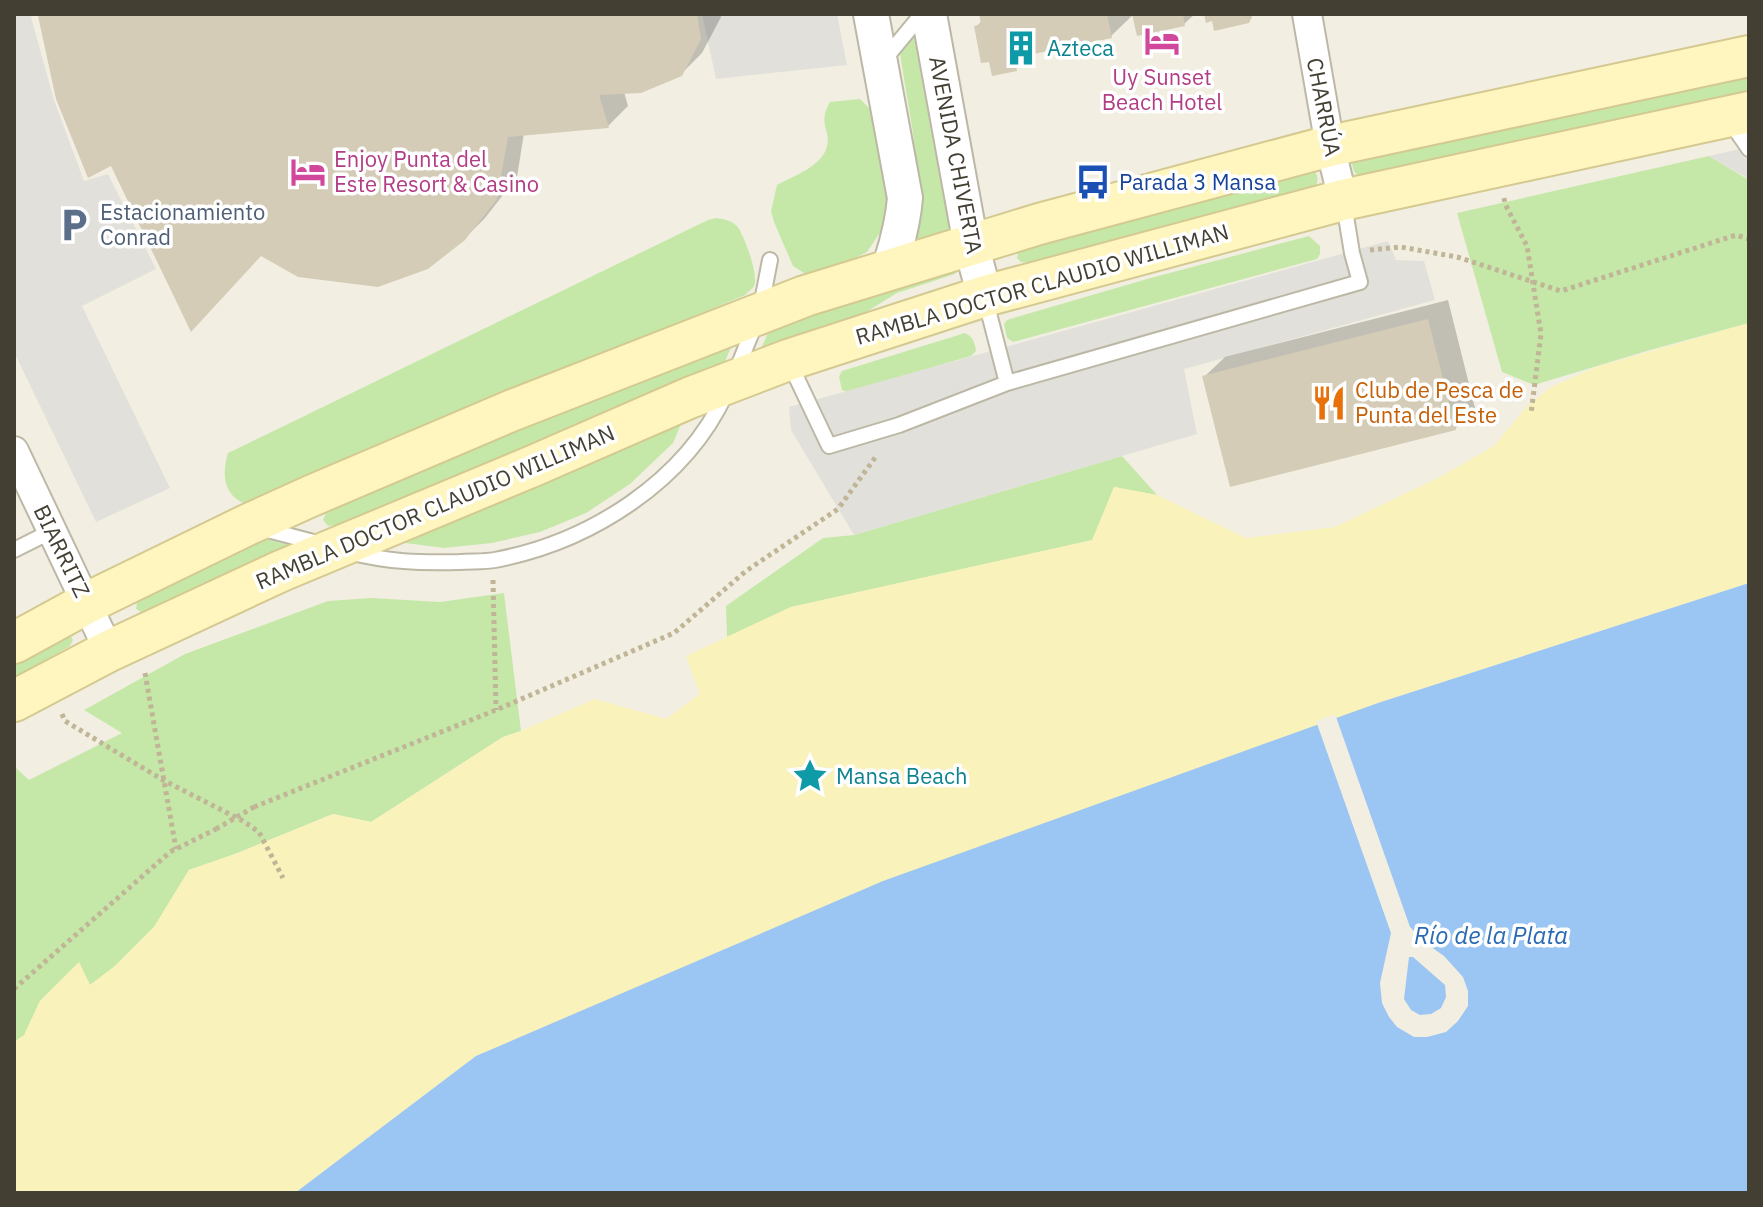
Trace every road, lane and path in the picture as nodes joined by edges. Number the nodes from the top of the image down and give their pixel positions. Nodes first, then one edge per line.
1 (871, 14) edge
2 (922, 14) edge
3 (929, 14) edge
4 (1307, 14) edge
5 (1749, 56) edge
6 (881, 64) junction
7 (1742, 126) edge
8 (1330, 146) junction
9 (1343, 200) junction
10 (1505, 204) dead end
11 (1749, 239) edge
12 (971, 245) junction
13 (1352, 253) junction
14 (770, 260) dead end
15 (889, 269) junction
16 (1533, 283) junction
17 (985, 296) junction
18 (760, 312) junction
19 (788, 360) junction
20 (731, 382) junction
21 (1007, 383) junction
22 (1531, 414) dead end
23 (899, 425) junction
24 (14, 451) edge
25 (247, 525) junction
26 (52, 531) junction
27 (336, 549) junction
28 (14, 550) edge
29 (493, 560) junction
30 (87, 603) junction
31 (14, 643) edge
32 (109, 651) junction
33 (144, 668) dead end
34 (30, 692) edge
35 (496, 710) junction
36 (163, 780) junction
37 (176, 849) junction
38 (283, 878) dead end
39 (14, 989) edge

1 - 6 street
2 - 6 lane
3 - 12 street, AVENIDA CHIVERTA
4 - 8 street, CHARRÚA
5 - 8 main road
6 - 15 street
7 - 9 main road, RAMBLA DOCTOR CLAUDIO WILLIMAN
8 - 9 street, CHARRÚA
8 - 12 main road
9 - 13 lane
9 - 17 main road, RAMBLA DOCTOR CLAUDIO WILLIMAN
10 - 16 path
11 - 16 path
12 - 15 main road
12 - 17 street, AVENIDA CHIVERTA
13 - 16 path
13 - 21 lane
14 - 18 lane
15 - 18 main road
16 - 22 path
17 - 19 main road, RAMBLA DOCTOR CLAUDIO WILLIMAN
17 - 21 lane
18 - 20 lane
18 - 25 main road
19 - 20 main road, RAMBLA DOCTOR CLAUDIO WILLIMAN
19 - 23 lane
20 - 27 main road, RAMBLA DOCTOR CLAUDIO WILLIMAN
20 - 29 lane
21 - 23 lane
23 - 35 path
24 - 26 street, BIARRITZ
25 - 27 lane
25 - 30 main road
26 - 28 lane
26 - 30 street, BIARRITZ
27 - 29 lane
27 - 32 main road, RAMBLA DOCTOR CLAUDIO WILLIMAN
29 - 35 path
30 - 31 main road
30 - 32 street, BIARRITZ
32 - 34 main road, RAMBLA DOCTOR CLAUDIO WILLIMAN
33 - 36 path
34 - 36 path
35 - 37 path, bridge
36 - 37 path
36 - 38 path
37 - 39 path

